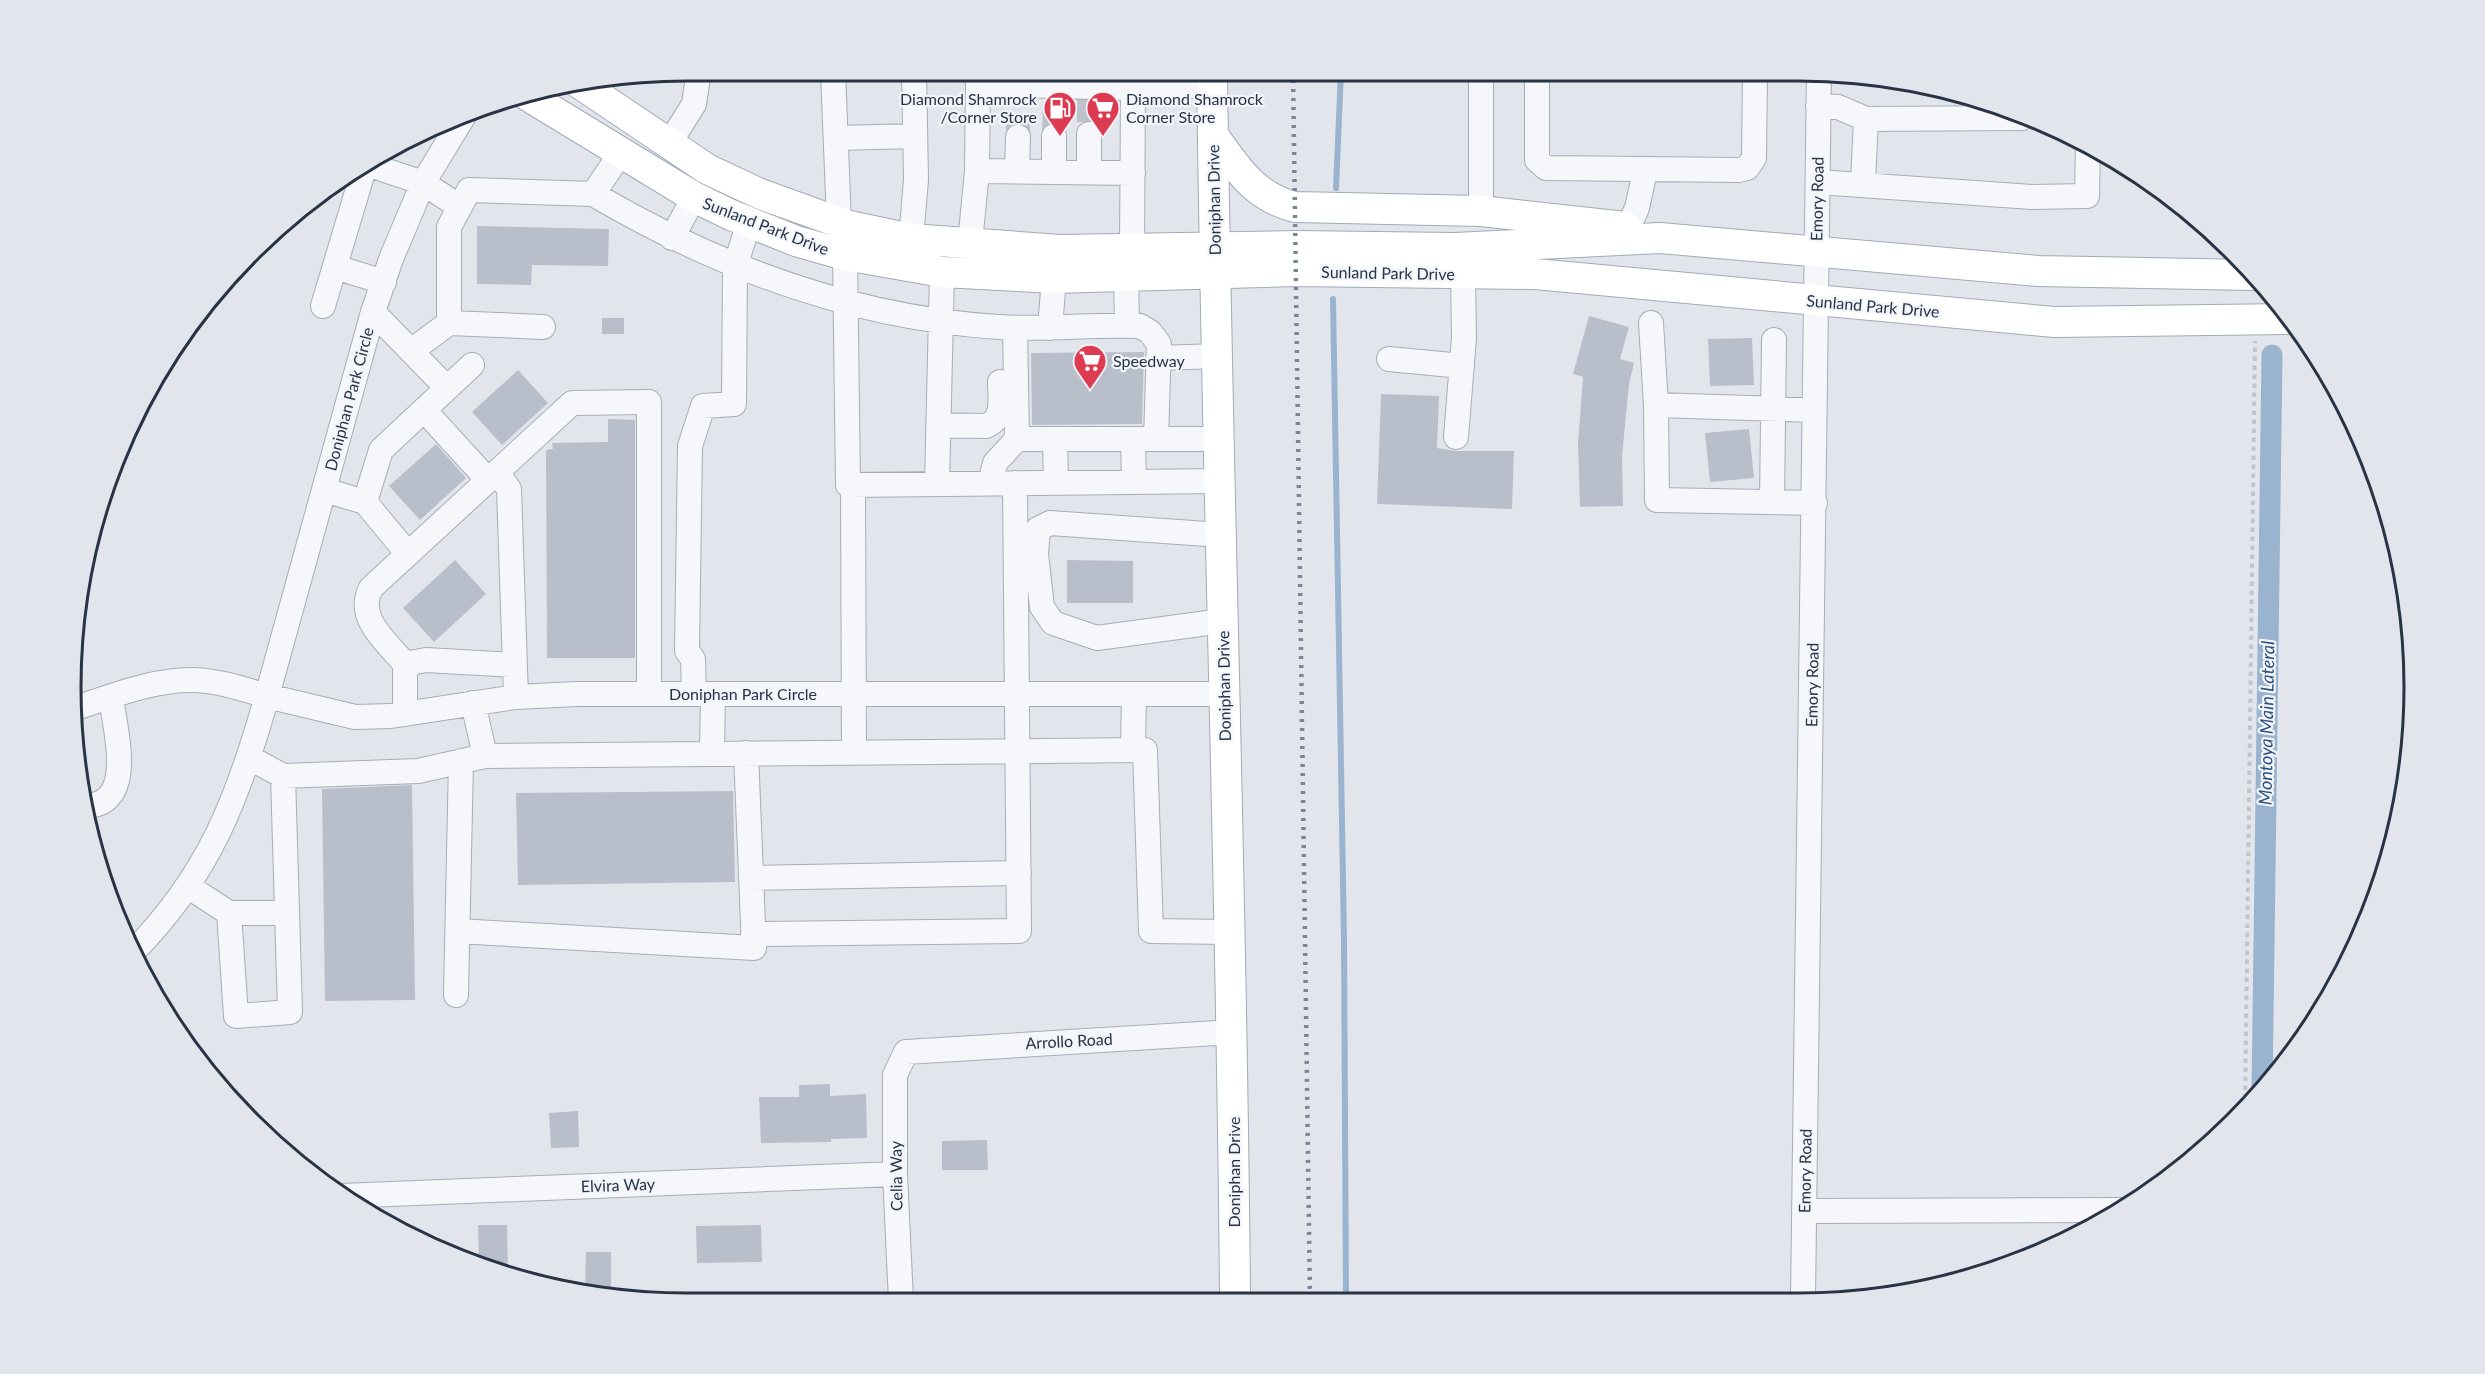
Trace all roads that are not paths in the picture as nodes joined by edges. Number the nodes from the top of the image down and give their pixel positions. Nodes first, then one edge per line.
1 (697, 81) edge
2 (834, 81) edge
3 (842, 81) edge
4 (914, 81) edge
5 (1132, 81) edge
6 (1139, 81) edge
7 (1213, 81) edge
8 (1481, 81) edge
9 (1536, 81) edge
10 (1755, 81) edge
11 (1819, 82) edge
12 (589, 89) edge
13 (835, 96) junction
14 (536, 101) edge
15 (1818, 106) junction
16 (1866, 118) junction
17 (2006, 118) edge
18 (458, 126) edge
19 (1089, 134) tunnel mouth
20 (1213, 135) junction
21 (915, 136) junction
22 (1018, 136) tunnel mouth
23 (1054, 136) tunnel mouth
24 (837, 138) junction
25 (669, 144) junction
26 (621, 153) junction
27 (2088, 155) edge
28 (377, 166) edge
29 (976, 171) junction
30 (1017, 171) junction
31 (1054, 171) junction
32 (1645, 171) junction
33 (1089, 172) junction
34 (1133, 173) junction
35 (361, 176) edge
36 (1818, 182) junction
37 (423, 183) junction
38 (1863, 183) junction
39 (594, 194) junction
40 (694, 197) junction
41 (460, 207) junction
42 (1481, 211) junction
43 (749, 222) junction
44 (839, 223) junction
45 (1625, 235) junction
46 (672, 238) junction
47 (911, 239) junction
48 (970, 243) junction
49 (1214, 246) junction
50 (1816, 252) junction
51 (845, 255) junction
52 (1129, 262) junction
53 (335, 267) junction
54 (735, 267) junction
55 (942, 272) junction
56 (1463, 274) junction
57 (1215, 275) junction
58 (2243, 275) edge
59 (1054, 278) junction
60 (384, 282) junction
61 (1814, 300) junction
62 (844, 303) junction
63 (323, 306) dead end
64 (373, 312) junction
65 (2280, 319) edge
66 (939, 322) junction
67 (449, 323) junction
68 (1651, 323) dead end
69 (1127, 326) junction
70 (543, 327) dead end
71 (1007, 328) junction
72 (1050, 328) junction
73 (1774, 340) dead end
74 (411, 351) junction
75 (1218, 356) junction
76 (1158, 358) junction
77 (1389, 359) dead end
78 (472, 364) dead end
79 (1462, 366) junction
80 (447, 388) junction
81 (1656, 405) junction
82 (1774, 408) junction
83 (424, 410) junction
84 (1814, 410) junction
85 (938, 425) junction
86 (1456, 437) dead end
87 (1017, 439) junction
88 (1055, 439) junction
89 (1144, 439) junction
90 (1220, 439) junction
91 (492, 476) junction
92 (1220, 481) junction
93 (1050, 482) junction
94 (1134, 482) junction
95 (990, 483) junction
96 (1016, 483) junction
97 (937, 484) junction
98 (853, 485) junction
99 (324, 490) junction
100 (364, 502) junction
101 (1772, 502) junction
102 (1815, 504) junction
103 (1035, 527) junction
104 (1221, 535) junction
105 (408, 554) junction
106 (1222, 621) junction
107 (1053, 622) junction
108 (1017, 628) junction
109 (405, 664) junction
110 (515, 665) junction
111 (649, 693) junction
112 (1018, 693) junction
113 (703, 694) junction
114 (855, 694) junction
115 (1134, 694) junction
116 (1223, 694) junction
117 (267, 696) junction
118 (111, 697) junction
119 (516, 697) junction
120 (473, 703) junction
121 (81, 706) edge
122 (405, 714) junction
123 (1018, 750) junction
124 (1133, 750) junction
125 (854, 752) junction
126 (712, 753) junction
127 (746, 753) junction
128 (485, 756) junction
129 (250, 758) junction
130 (461, 761) junction
131 (283, 776) junction
132 (93, 804) edge
133 (1019, 873) junction
134 (751, 878) junction
135 (189, 887) junction
136 (229, 913) junction
137 (287, 913) junction
138 (458, 931) junction
139 (1230, 932) junction
140 (753, 934) junction
141 (139, 946) edge
142 (456, 995) dead end
143 (1233, 1032) junction
144 (906, 1052) joint
145 (895, 1174) junction
146 (357, 1195) edge
147 (2104, 1210) edge
148 (1804, 1211) junction
149 (901, 1293) edge
150 (1234, 1293) edge
151 (1803, 1293) edge

1 - 25 street
2 - 13 street
3 - 13 street
4 - 21 street
5 - 29 street
6 - 34 street
7 - 20 main road, Doniphan Drive
8 - 42 street
9 - 32 street
10 - 32 street
11 - 15 street, Emory Road
12 - 25 main road, Sunland Park Drive
13 - 24 street
14 - 26 main road, Sunland Park Drive
15 - 16 street
15 - 36 street, Emory Road
16 - 17 street
16 - 38 street
18 - 37 street, Doniphan Park Circle
19 - 33 street
20 - 42 main road
20 - 49 main road, Doniphan Drive
21 - 24 street
21 - 47 street
22 - 30 street
23 - 31 street
24 - 44 street
25 - 44 main road, Sunland Park Drive
26 - 39 street
26 - 40 main road, Sunland Park Drive
27 - 38 street
28 - 37 street
29 - 30 street
29 - 48 street
30 - 31 street
31 - 33 street
32 - 45 street
33 - 34 street
34 - 52 street
35 - 53 street
36 - 38 street
36 - 50 street, Emory Road
37 - 41 street
37 - 60 street, Doniphan Park Circle
39 - 41 street
39 - 46 street
40 - 43 main road, Sunland Park Drive
40 - 46 street
41 - 67 street
42 - 45 main road
43 - 51 main road, Sunland Park Drive
43 - 54 street
44 - 47 main road, Sunland Park Drive
45 - 49 main road, Sunland Park Drive
45 - 50 main road
46 - 54 street
47 - 48 main road, Sunland Park Drive
48 - 52 main road, Sunland Park Drive
49 - 52 main road, Sunland Park Drive
49 - 57 main road, Doniphan Drive
50 - 58 main road
50 - 61 street, Emory Road
51 - 55 main road, Sunland Park Drive
51 - 62 street
52 - 57 main road, Sunland Park Drive
52 - 59 main road, Sunland Park Drive
52 - 69 street
53 - 60 street
53 - 63 street
54 - 62 street
54 - 113 street
55 - 59 main road, Sunland Park Drive
55 - 66 street
56 - 57 main road, Sunland Park Drive
56 - 61 main road, Sunland Park Drive
56 - 79 street
57 - 75 main road, Doniphan Drive
59 - 72 street
60 - 64 street, Doniphan Park Circle
61 - 65 main road, Sunland Park Drive
61 - 84 street, Emory Road
62 - 66 street
62 - 98 street
64 - 74 street
64 - 99 street, Doniphan Park Circle
66 - 71 street
66 - 85 street
67 - 70 street
67 - 74 street
68 - 81 street
69 - 72 street
69 - 76 street
71 - 72 street
71 - 85 street
71 - 87 street
73 - 82 street
74 - 80 street
75 - 76 street
75 - 90 main road, Doniphan Drive
76 - 89 street
77 - 79 street
78 - 80 street
79 - 86 street
80 - 83 street
81 - 82 street
81 - 101 street
82 - 84 street
82 - 101 street
83 - 91 street
83 - 100 street
84 - 102 street, Emory Road
85 - 97 street
87 - 88 street
87 - 95 street
88 - 89 street
88 - 93 street
89 - 90 street
89 - 94 street
90 - 92 main road, Doniphan Drive
91 - 105 street
91 - 110 street
91 - 111 street
92 - 94 street
92 - 104 main road, Doniphan Drive
93 - 94 street
93 - 96 street
93 - 103 street
95 - 96 street
95 - 97 street
96 - 103 street
97 - 98 street
98 - 114 street
99 - 100 street
99 - 117 street, Doniphan Park Circle
100 - 105 street
101 - 102 street
102 - 148 street, Emory Road
103 - 104 street
103 - 107 street
103 - 108 street
104 - 106 main road, Doniphan Drive
105 - 109 street
106 - 107 street
106 - 116 main road, Doniphan Drive
107 - 108 street
108 - 112 street
109 - 110 street
109 - 122 street
110 - 119 street
111 - 113 street, Doniphan Park Circle
111 - 119 street, Doniphan Park Circle
112 - 114 street, Doniphan Park Circle
112 - 115 street, Doniphan Park Circle
112 - 123 street
113 - 114 street, Doniphan Park Circle
113 - 126 street
114 - 125 street
115 - 116 street, Doniphan Park Circle
115 - 124 street
116 - 139 main road, Doniphan Drive
117 - 118 street, Doniphan Park Circle
117 - 122 street, Doniphan Park Circle
117 - 129 street, Doniphan Park Circle
118 - 121 street, Doniphan Park Circle
118 - 132 street
119 - 120 street, Doniphan Park Circle
120 - 122 street, Doniphan Park Circle
120 - 128 street
123 - 124 street
123 - 125 street
123 - 133 street
124 - 139 street
125 - 127 street
126 - 127 street
126 - 128 street
127 - 134 street
128 - 130 street
129 - 131 street
129 - 135 street, Doniphan Park Circle
130 - 131 street
130 - 138 street
131 - 137 street
133 - 134 street
133 - 140 street
134 - 140 street
135 - 136 street
135 - 141 street, Doniphan Park Circle
136 - 137 street
136 - 137 street
138 - 140 street
138 - 142 street
139 - 143 main road, Doniphan Drive
143 - 144 street, Arrollo Road
143 - 150 main road, Doniphan Drive
144 - 145 street, Celia Way
145 - 146 street, Elvira Way
145 - 149 street, Celia Way
147 - 148 street
148 - 151 street, Emory Road

